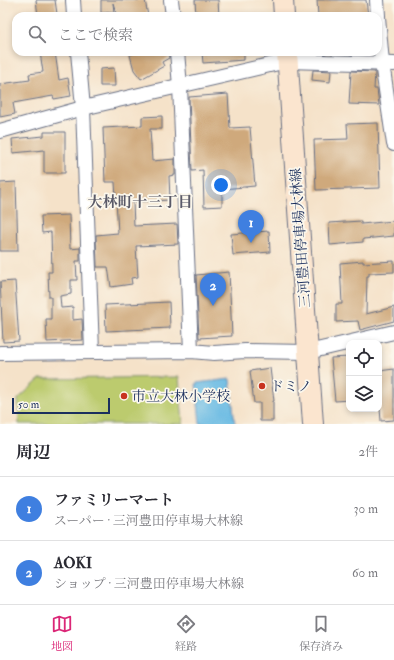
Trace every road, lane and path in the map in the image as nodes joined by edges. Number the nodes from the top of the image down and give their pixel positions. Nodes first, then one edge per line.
1 (73, 0) edge
2 (171, 0) edge
3 (283, 0) edge
4 (377, 0) edge
5 (74, 12) edge
6 (172, 12) edge
7 (284, 12) edge
8 (378, 12) edge
9 (382, 35) edge
10 (78, 56) edge
11 (177, 56) edge
12 (287, 56) edge
13 (388, 63) edge
14 (180, 86) junction
15 (83, 108) junction
16 (0, 131) edge
17 (394, 144) edge
18 (394, 332) edge
19 (191, 351) junction
20 (92, 352) junction
21 (308, 352) junction
22 (0, 353) edge
23 (313, 424) edge

1 - 5 street
2 - 6 street
3 - 7 main road
4 - 8 street
9 - 13 street
10 - 15 street
11 - 14 street
12 - 13 street
12 - 14 street
12 - 21 main road, 三河豊田停車場大林線
13 - 17 street
14 - 15 street
14 - 19 street
15 - 16 street
15 - 20 street
18 - 21 street
19 - 20 street
19 - 21 street
20 - 22 street
21 - 23 main road, 三河豊田停車場大林線

